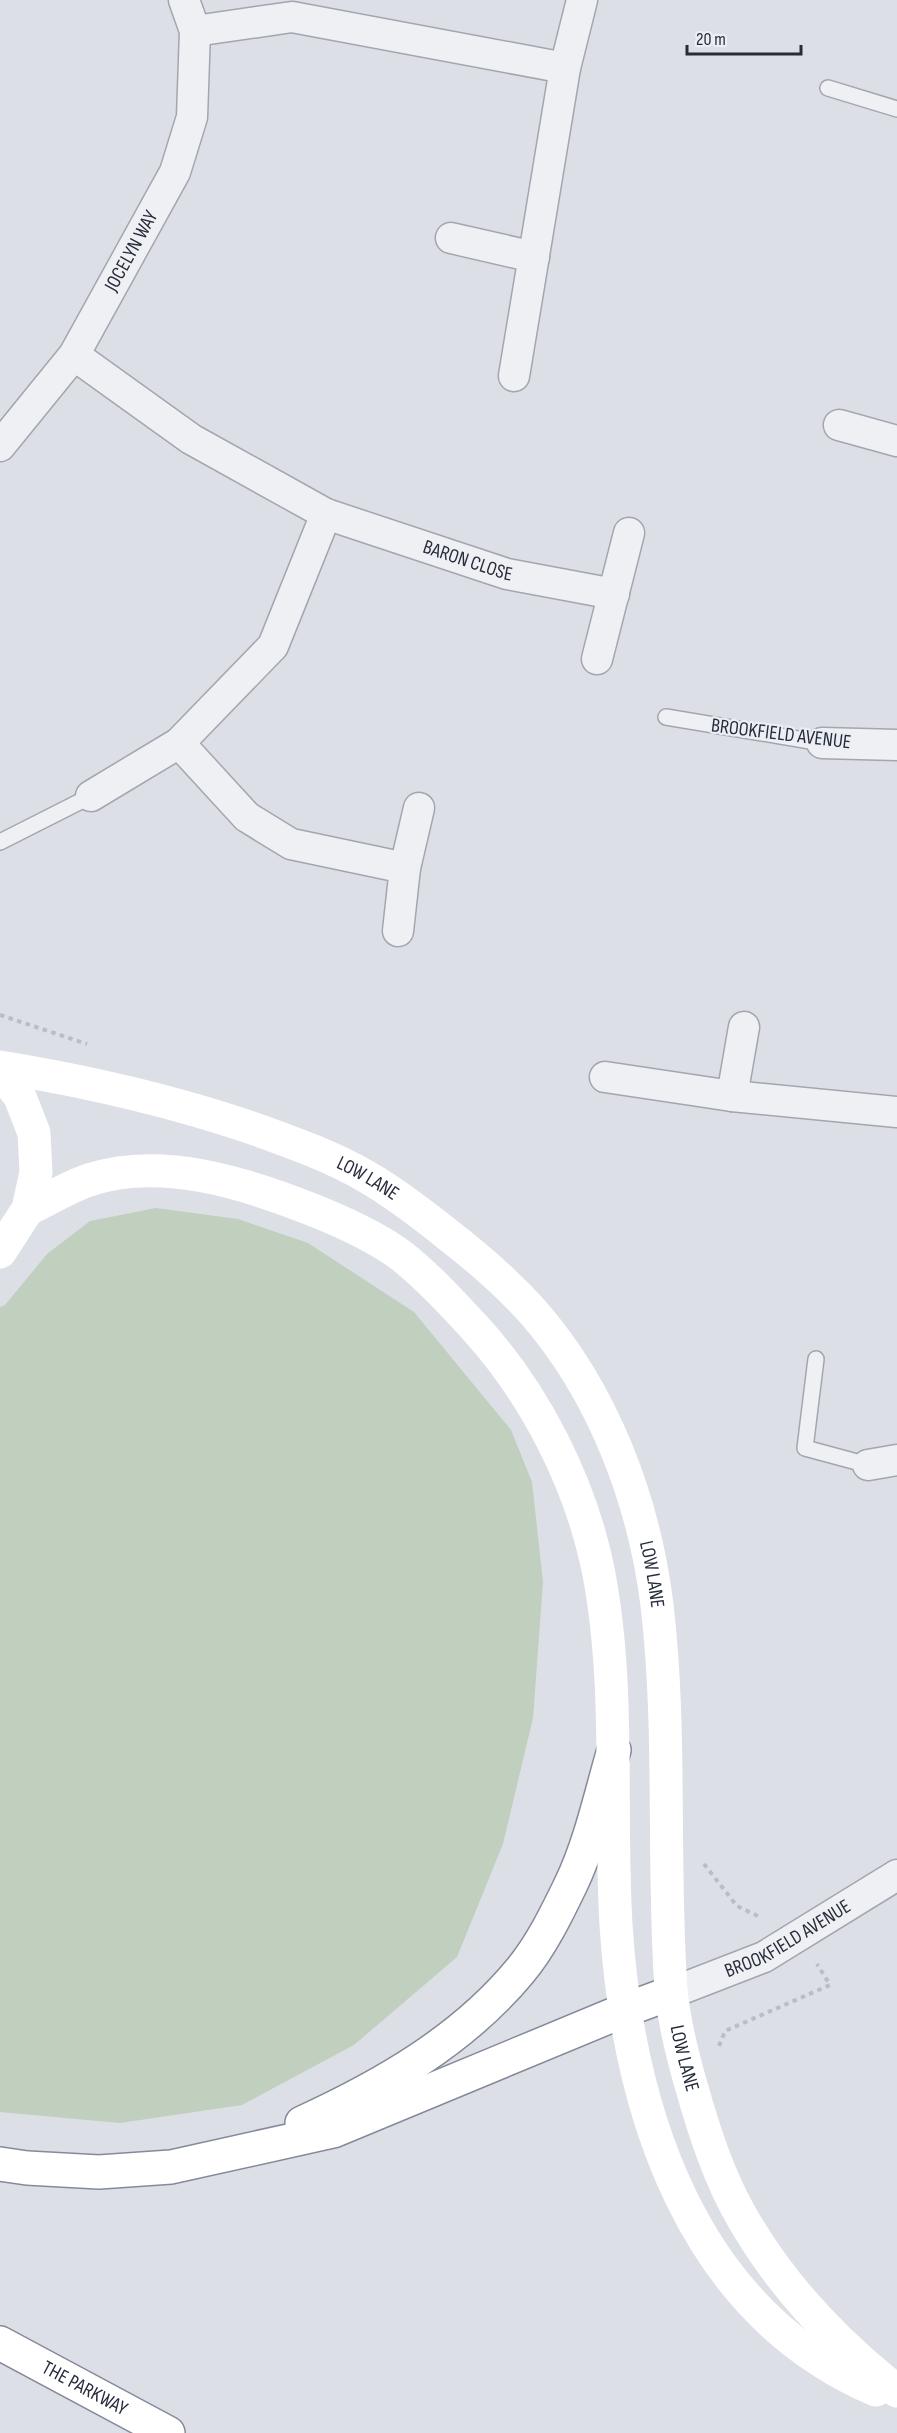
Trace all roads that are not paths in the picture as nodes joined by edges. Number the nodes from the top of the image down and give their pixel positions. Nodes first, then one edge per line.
1 (184, 0) edge
2 (582, 0) edge
3 (195, 31) junction
4 (565, 69) junction
5 (828, 88) dead end
6 (897, 110) edge
7 (451, 238) dead end
8 (534, 257) junction
9 (74, 355) junction
10 (514, 376) dead end
11 (839, 425) dead end
12 (897, 441) edge
13 (0, 446) edge
14 (326, 514) junction
15 (629, 533) dead end
16 (614, 594) junction
17 (597, 659) dead end
18 (666, 717) dead end
19 (179, 743) junction
20 (822, 743) joint
21 (897, 745) edge
22 (91, 796) joint
23 (419, 808) dead end
24 (0, 842) edge
25 (405, 868) junction
26 (398, 931) dead end
27 (744, 1027) dead end
28 (0, 1069) edge
29 (604, 1077) dead end
30 (732, 1096) junction
31 (897, 1112) edge
32 (28, 1209) junction
33 (0, 1252) edge
34 (816, 1359) dead end
35 (897, 1460) edge
36 (867, 1465) joint
37 (614, 1750) junction
38 (897, 1875) edge
39 (672, 1993) junction
40 (625, 2010) junction
41 (235, 2154) junction
42 (0, 2164) edge
43 (0, 2343) edge
44 (897, 2391) edge
45 (897, 2398) edge
46 (168, 2433) edge

1 - 3 street, JOCELYN WAY
2 - 4 street
3 - 4 street
3 - 9 street, JOCELYN WAY
4 - 8 street
5 - 6 lane
7 - 8 street
8 - 10 street
9 - 13 street, JOCELYN WAY
9 - 14 street, BARON CLOSE
11 - 12 street
14 - 16 street, BARON CLOSE
14 - 19 street
15 - 16 street
16 - 17 street
18 - 20 lane, BROOKFIELD AVENUE
19 - 22 street
19 - 25 street
20 - 21 street, BROOKFIELD AVENUE
22 - 24 lane
23 - 25 street
25 - 26 street
27 - 30 street
28 - 32 main road
28 - 39 main road, LOW LANE
29 - 30 street
30 - 31 street
32 - 33 main road
32 - 37 main road
34 - 36 lane
35 - 36 street
37 - 40 main road
37 - 41 main road
38 - 39 street, BROOKFIELD AVENUE
39 - 40 main road
39 - 44 main road, LOW LANE
40 - 41 main road
40 - 45 main road
41 - 42 main road
43 - 46 main road, THE PARKWAY

